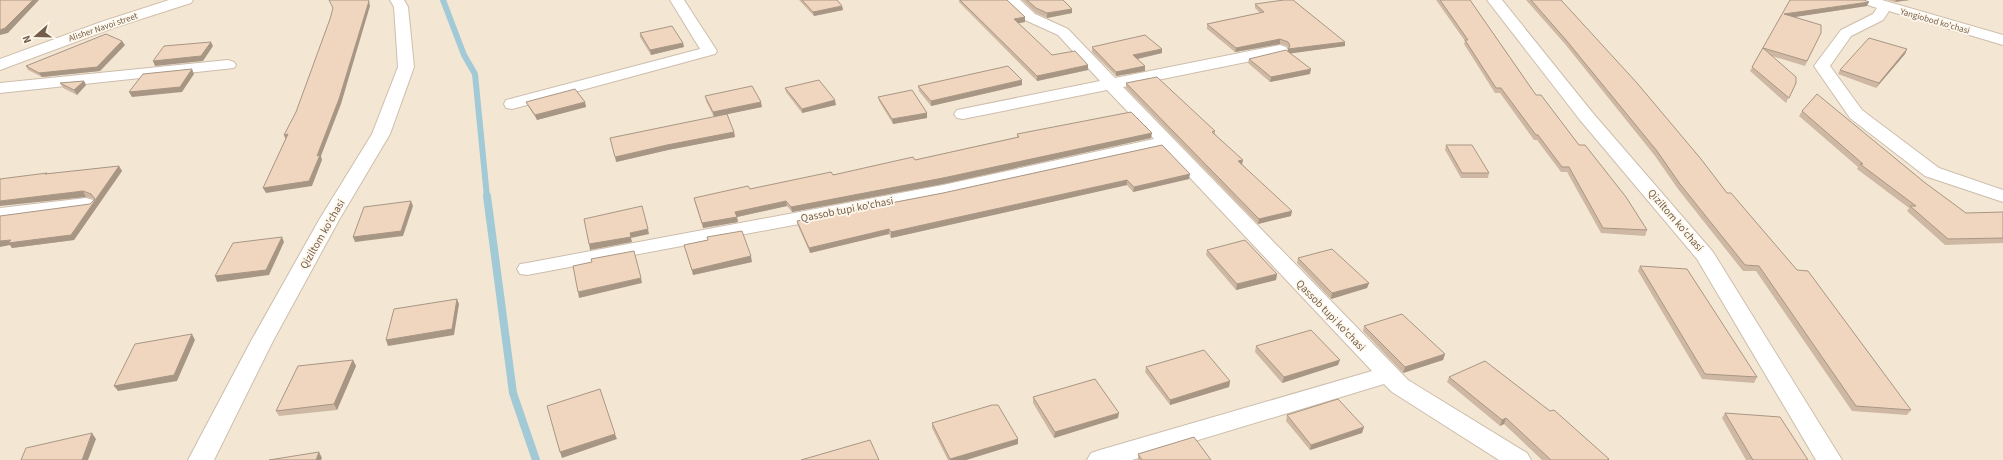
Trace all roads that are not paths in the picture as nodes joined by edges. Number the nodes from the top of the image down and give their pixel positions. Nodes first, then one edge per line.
1 (160, 0) edge
2 (185, 0) edge
3 (398, 0) edge
4 (677, 0) edge
5 (1011, 0) edge
6 (1494, 0) edge
7 (1867, 0) edge
8 (1885, 7) junction
9 (2003, 40) edge
10 (1280, 50) edge
11 (0, 56) edge
12 (0, 65) edge
13 (228, 65) dead end
14 (1110, 83) junction
15 (0, 88) edge
16 (512, 104) dead end
17 (962, 114) dead end
18 (1166, 142) junction
19 (2003, 196) edge
20 (86, 204) edge
21 (0, 214) edge
22 (527, 269) dead end
23 (1388, 375) junction
24 (201, 460) edge
25 (1100, 460) edge
26 (1518, 460) edge
27 (1830, 460) edge

1 - 11 main road, Alisher Navoi street
2 - 12 main road, Alisher Navoi street
3 - 24 street, Qiziltom ko'chasi
4 - 16 street
5 - 14 street, Qassob tupi ko'chasi
6 - 27 street, Qiziltom ko'chasi
7 - 8 street, Yangiobod ko'chasi
8 - 9 street, Yangiobod ko'chasi
8 - 19 street
10 - 14 street
13 - 15 street
14 - 17 street
14 - 18 street, Qassob tupi ko'chasi
18 - 22 street, Qassob tupi ko'chasi
18 - 23 street, Qassob tupi ko'chasi
20 - 21 street
23 - 25 street
23 - 26 street, Qassob tupi ko'chasi

